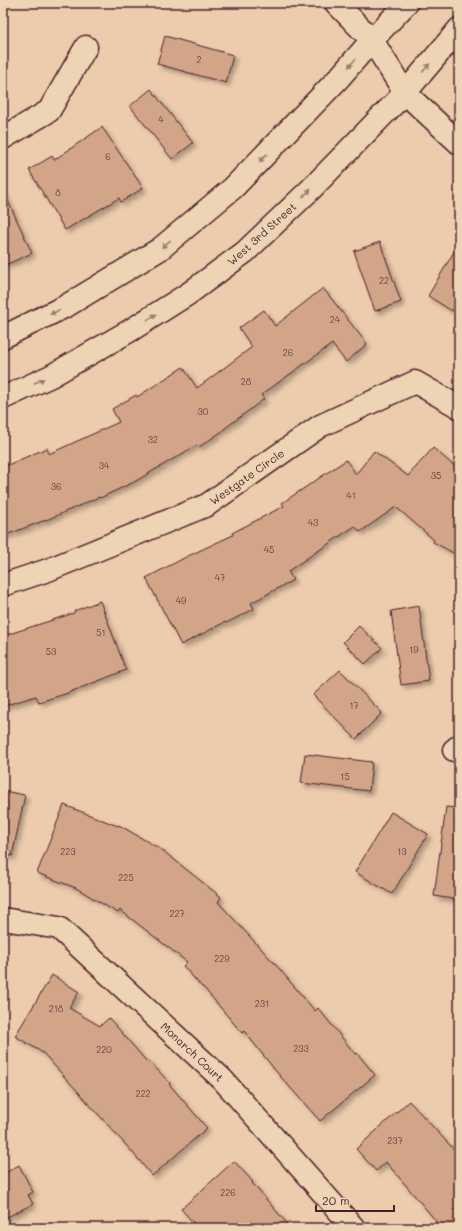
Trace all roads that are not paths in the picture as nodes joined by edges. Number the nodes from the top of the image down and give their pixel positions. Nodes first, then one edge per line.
1 (336, 3) edge
2 (407, 3) edge
3 (459, 29) edge
4 (372, 40) junction
5 (86, 47) dead end
6 (405, 93) junction
7 (3, 138) edge
8 (459, 143) edge
9 (3, 337) edge
10 (3, 398) edge
11 (459, 406) edge
12 (3, 585) edge
13 (3, 919) edge
14 (354, 1228) edge

1 - 4 street
2 - 4 street
6 -> 3 street, West 3rd Street
4 - 6 street
4 -> 9 street
5 - 7 street
6 - 8 street
10 -> 6 street, West 3rd Street
11 - 12 street, Westgate Circle
13 - 14 street, Monarch Court

